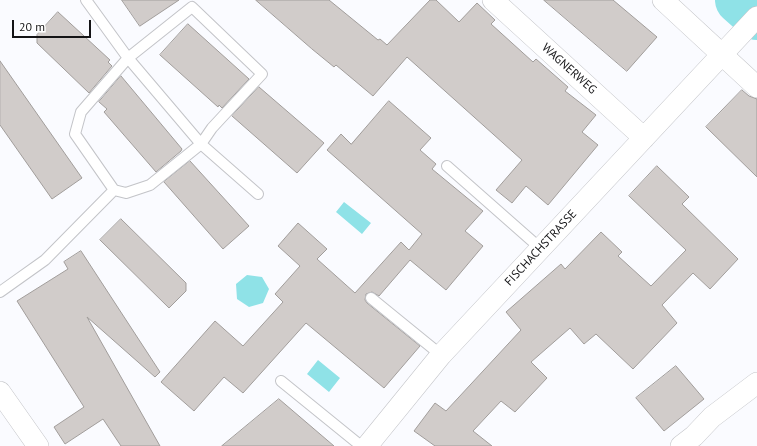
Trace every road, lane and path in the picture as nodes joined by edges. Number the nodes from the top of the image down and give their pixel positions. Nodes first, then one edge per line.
1 (86, 0) edge
2 (493, 0) edge
3 (662, 0) edge
4 (757, 17) edge
5 (721, 55) junction
6 (128, 58) junction
7 (757, 87) edge
8 (644, 138) junction
9 (201, 144) junction
10 (447, 166) dead end
11 (114, 190) junction
12 (258, 194) dead end
13 (540, 248) junction
14 (0, 292) edge
15 (371, 298) dead end
16 (441, 355) junction
17 (281, 381) dead end
18 (757, 383) edge
19 (0, 392) edge
20 (692, 443) edge
21 (38, 446) edge
22 (361, 446) edge
23 (367, 446) edge

1 - 6 lane
2 - 8 street, WAGNERWEG
3 - 5 street
4 - 5 street, FISCHACHSTRASSE
5 - 7 street
5 - 8 street, FISCHACHSTRASSE
6 - 9 lane
6 - 9 lane
6 - 11 lane
8 - 13 street, FISCHACHSTRASSE
9 - 11 lane
9 - 12 lane
10 - 13 lane
11 - 14 lane
13 - 16 street, FISCHACHSTRASSE
15 - 16 lane
16 - 23 street, FISCHACHSTRASSE
17 - 22 lane
18 - 20 street
19 - 21 street

